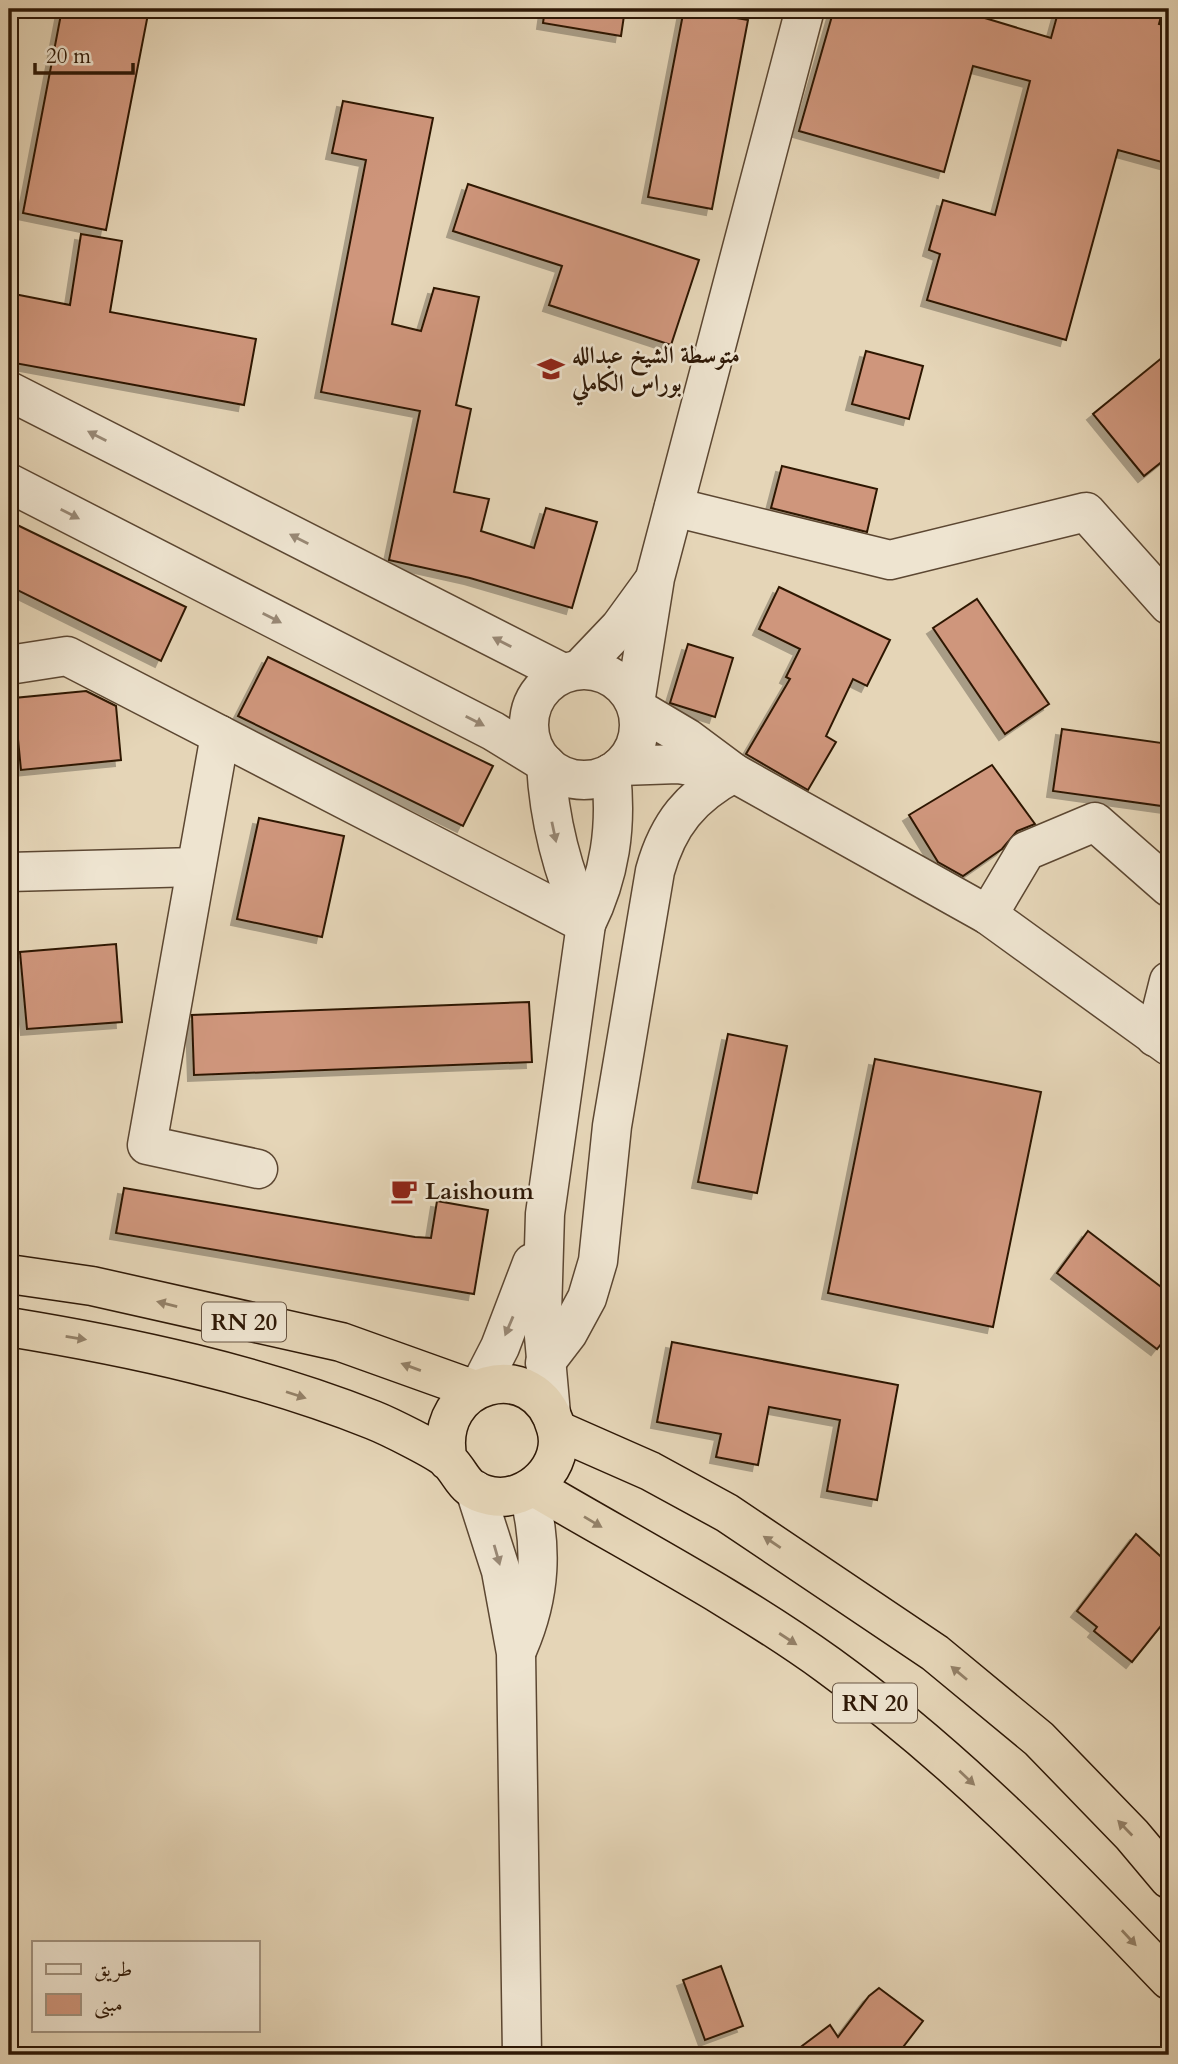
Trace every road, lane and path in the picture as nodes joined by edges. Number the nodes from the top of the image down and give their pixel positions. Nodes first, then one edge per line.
1 (805, 9) edge
2 (9, 391) edge
3 (9, 483) edge
4 (674, 507) junction
5 (655, 578) junction
6 (1169, 605) edge
7 (9, 665) edge
8 (571, 671) junction
9 (636, 706) junction
10 (220, 735) junction
11 (544, 762) junction
12 (616, 769) junction
13 (734, 774) junction
14 (196, 867) junction
15 (9, 872) edge
16 (1169, 887) edge
17 (988, 915) junction
18 (586, 924) junction
19 (1169, 981) edge
20 (1162, 1042) edge
21 (258, 1168) dead end
22 (545, 1214) junction
23 (9, 1274) edge
24 (9, 1327) edge
25 (545, 1363) junction
26 (477, 1389) junction
27 (554, 1422) junction
28 (448, 1461) junction
29 (531, 1488) junction
30 (475, 1490) junction
31 (516, 1654) junction
32 (1169, 1879) edge
33 (1169, 1980) edge
34 (522, 2055) edge

1 - 4 street
8 -> 2 street
3 -> 11 street
4 - 5 street
4 - 6 street
5 - 8 street
5 - 9 street
7 - 10 street
8 - 9 street
8 - 11 street
9 - 12 street
9 - 13 street
10 - 14 street
10 - 18 street
11 - 12 street
11 -> 18 street
12 - 13 street
12 - 18 street
13 - 17 street
13 - 25 street
14 - 15 street
14 - 21 street
16 - 17 street
17 - 20 street
18 - 22 street
19 - 20 street
22 - 25 street
22 -> 26 street
26 -> 23 highway, RN 20
24 -> 28 highway, RN 20
25 - 27 street
26 - 27 highway
26 - 28 highway
27 - 29 highway
32 -> 27 highway, RN 20
28 - 30 highway
29 - 30 highway
29 - 31 street
29 -> 33 highway, RN 20
30 -> 31 street
31 - 34 street

